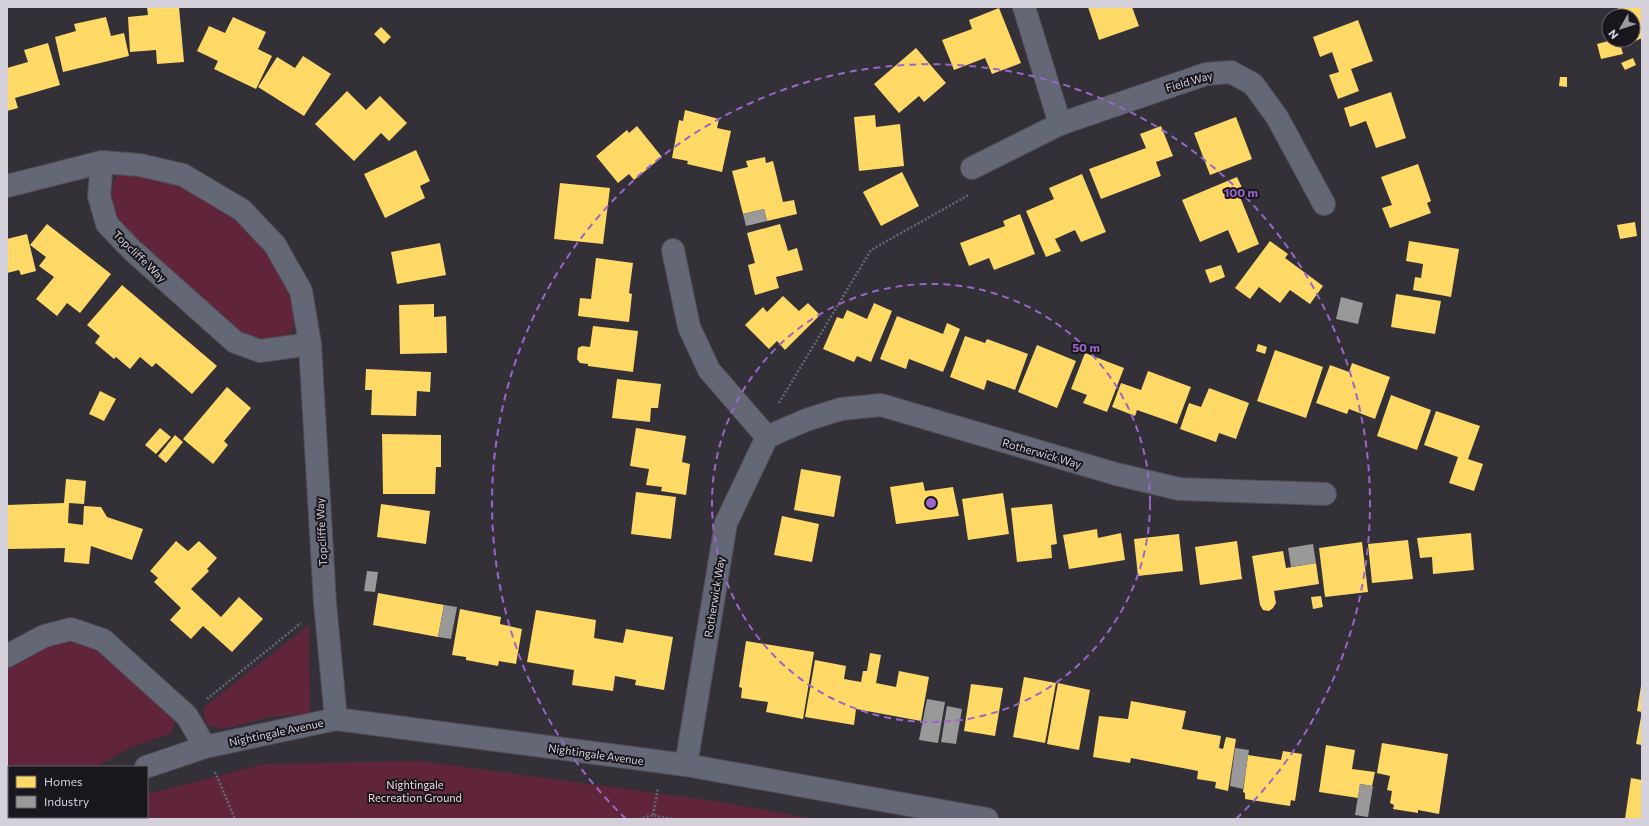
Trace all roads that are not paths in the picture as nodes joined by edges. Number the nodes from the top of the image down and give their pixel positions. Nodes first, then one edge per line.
1 (1024, 7) edge
2 (1060, 124) junction
3 (102, 162) junction
4 (972, 168) road end
5 (7, 186) edge
6 (1324, 204) dead end
7 (673, 250) dead end
8 (310, 344) junction
9 (767, 437) junction
10 (1325, 494) dead end
11 (7, 656) edge
12 (336, 719) junction
13 (205, 747) junction
14 (686, 765) junction
15 (148, 766) edge
16 (987, 819) edge

1 - 2 street
2 - 4 street, Field Way
2 - 6 street, Field Way
3 - 5 street, Topcliffe Way
3 - 8 street, Topcliffe Way
3 - 8 street, Topcliffe Way
7 - 9 street
8 - 12 street, Topcliffe Way
9 - 10 street, Rotherwick Way
9 - 14 street, Rotherwick Way
11 - 13 street
12 - 13 street, Nightingale Avenue
12 - 14 street, Nightingale Avenue
13 - 15 street, Nightingale Avenue
14 - 16 street, Nightingale Avenue

